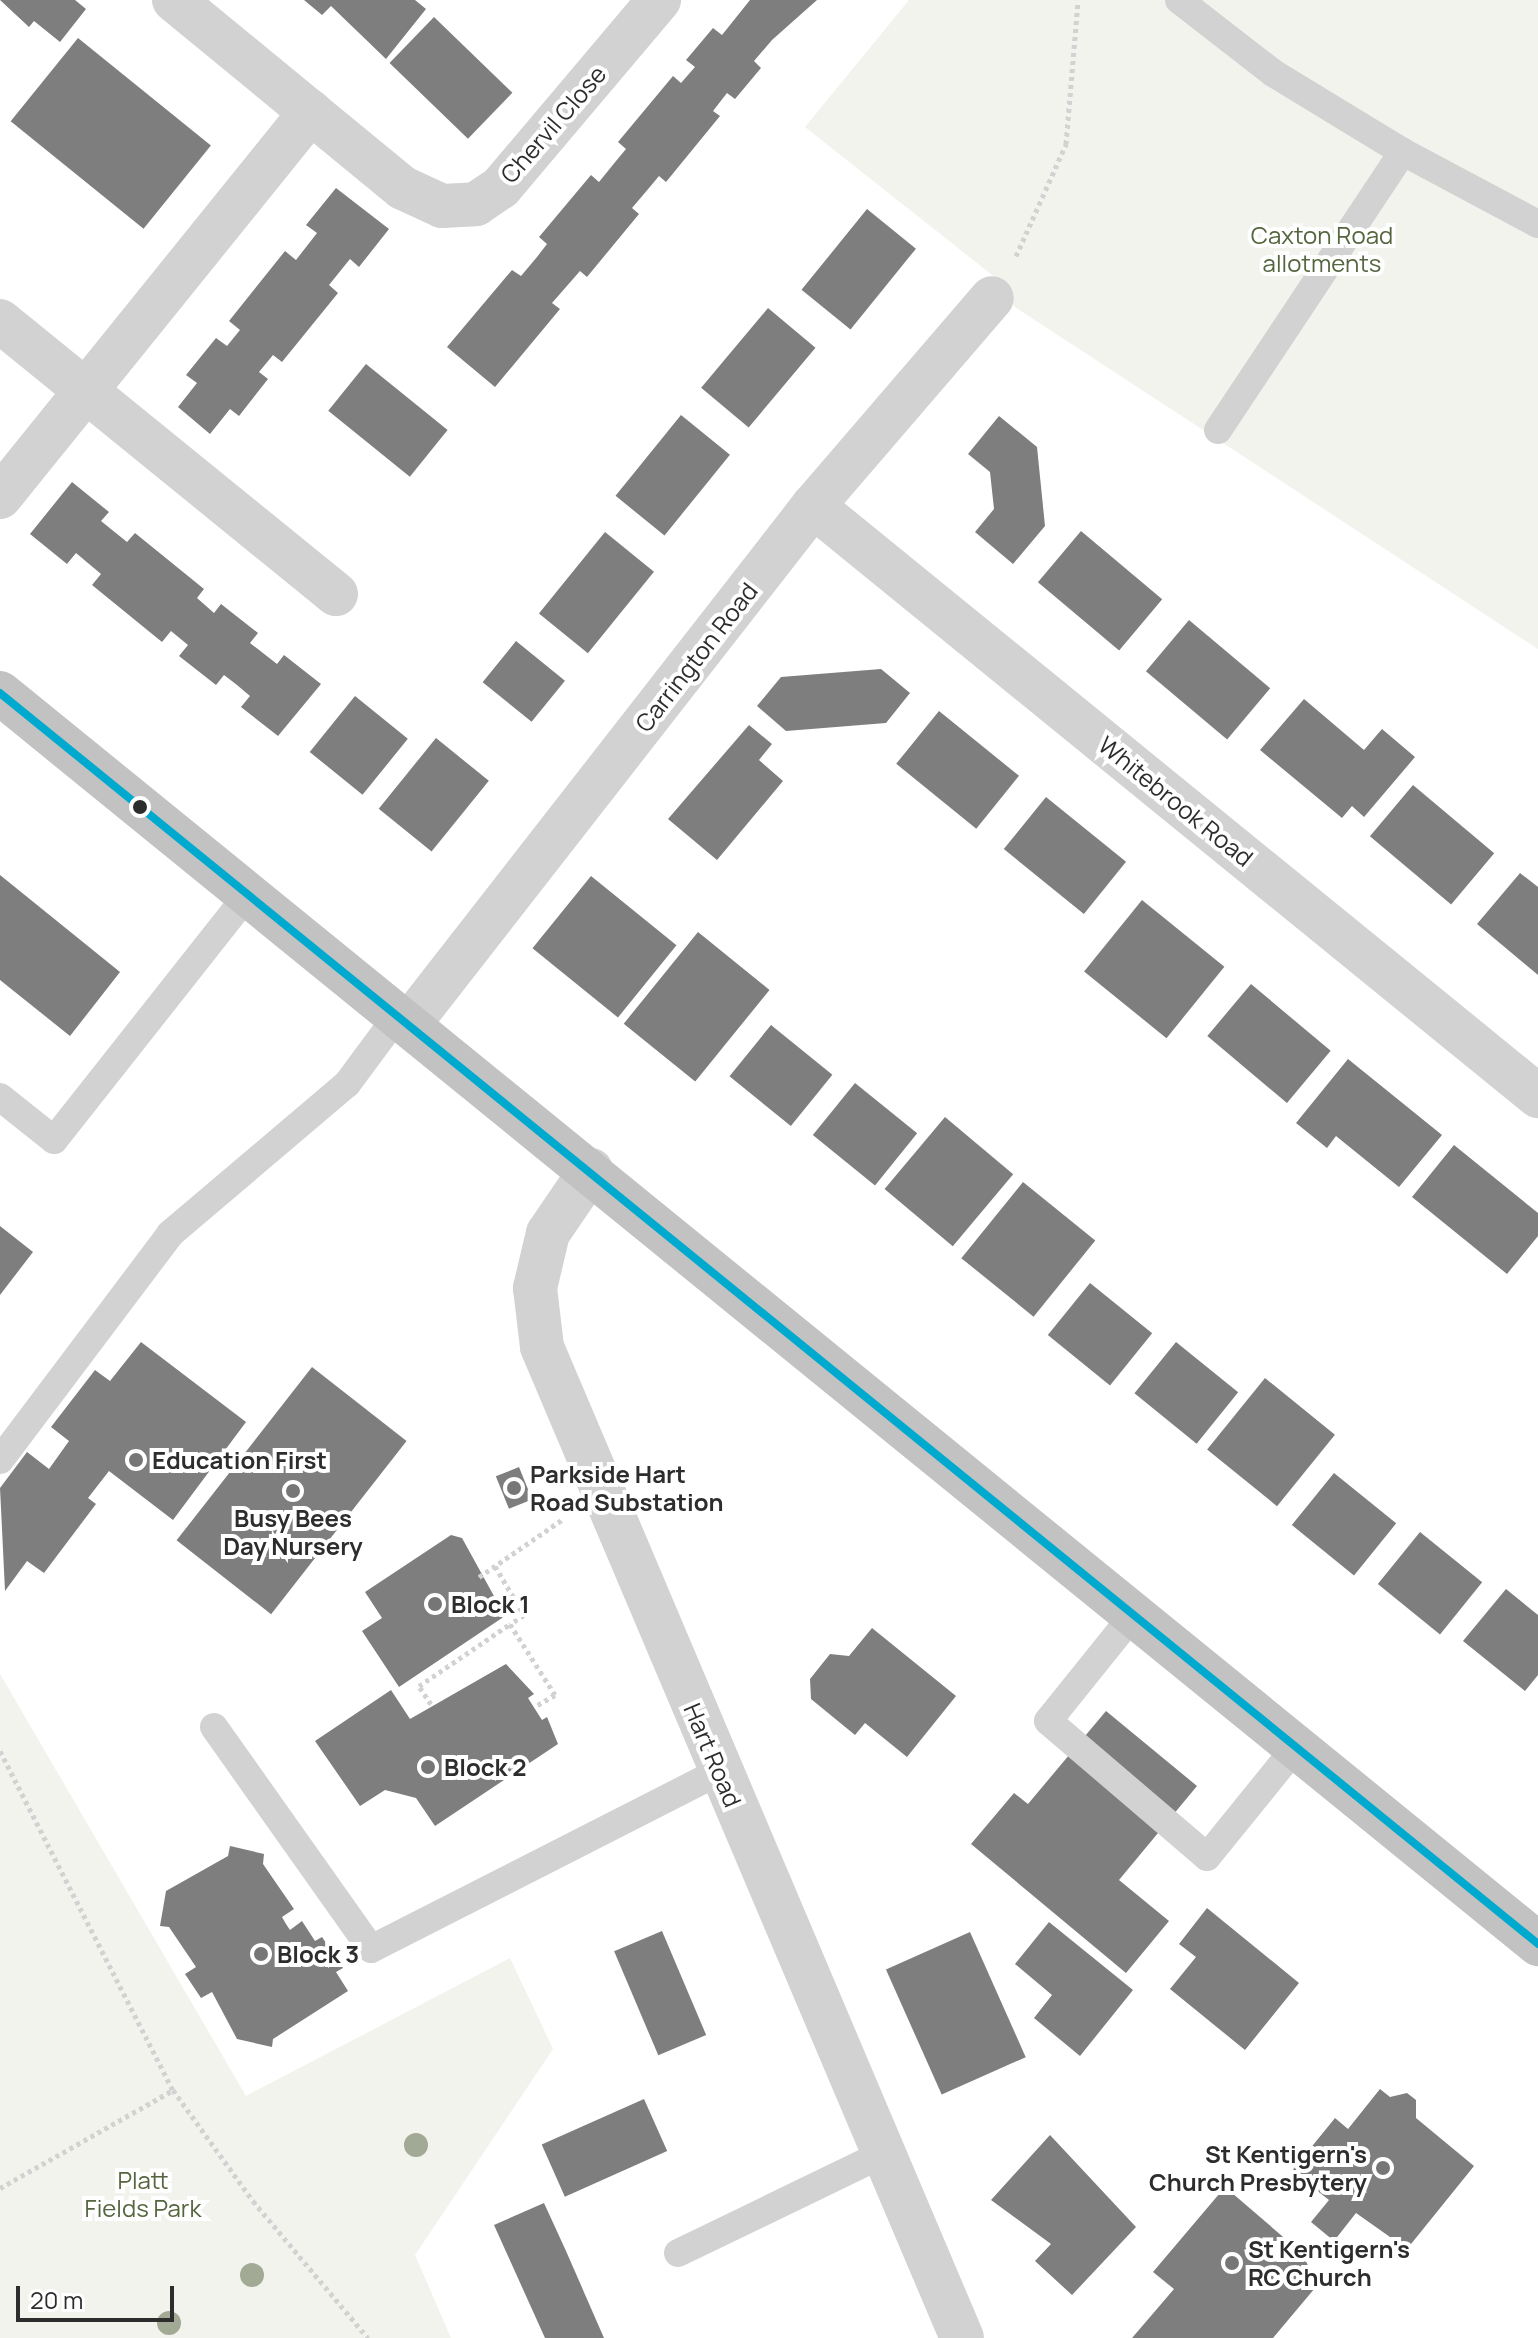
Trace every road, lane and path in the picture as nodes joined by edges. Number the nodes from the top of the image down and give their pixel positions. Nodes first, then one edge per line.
1 (174, 0) edge
2 (659, 0) edge
3 (1078, 0) edge
4 (1179, 0) edge
5 (311, 112) junction
6 (1403, 152) junction
7 (1538, 224) edge
8 (992, 298) joint
9 (0, 321) edge
10 (86, 391) junction
11 (1218, 430) dead end
12 (0, 497) edge
13 (813, 506) junction
14 (336, 594) dead end
15 (0, 693) edge
16 (248, 894) junction
17 (404, 1019) junction
18 (1538, 1096) edge
19 (0, 1097) edge
20 (591, 1170) junction
21 (0, 1460) edge
22 (604, 1501) junction
23 (495, 1566) junction
24 (479, 1577) dead end
25 (1134, 1614) junction
26 (510, 1624) junction
27 (449, 1654) dead end
28 (454, 1661) junction
29 (431, 1704) dead end
30 (534, 1707) dead end
31 (214, 1727) dead end
32 (1297, 1746) junction
33 (0, 1751) edge
34 (720, 1771) junction
35 (1538, 1944) edge
36 (173, 2090) junction
37 (879, 2156) junction
38 (0, 2188) edge
39 (678, 2253) dead end
40 (368, 2338) edge
41 (962, 2338) edge

1 - 5 street, Chervil Close
2 - 5 street, Chervil Close
3 - 8 path
4 - 6 lane
5 - 10 street
6 - 7 lane
6 - 11 lane
8 - 13 street, Carrington Road
9 - 10 street
10 - 12 street
10 - 14 street
13 - 17 street, Carrington Road
13 - 18 street, Whitebrook Road
15 - 16 highway
16 - 17 highway
16 - 19 lane
17 - 20 highway
17 - 21 lane
20 - 22 street, Hart Road
20 - 25 highway
22 - 23 path
22 - 34 street, Hart Road
23 - 24 path
23 - 26 path
25 - 32 highway
25 - 32 lane
26 - 28 path
26 - 30 path
27 - 28 path
28 - 29 path
31 - 34 lane
32 - 35 highway
33 - 36 path
34 - 37 street, Hart Road
36 - 38 path
36 - 40 path
37 - 39 lane
37 - 41 street, Hart Road

